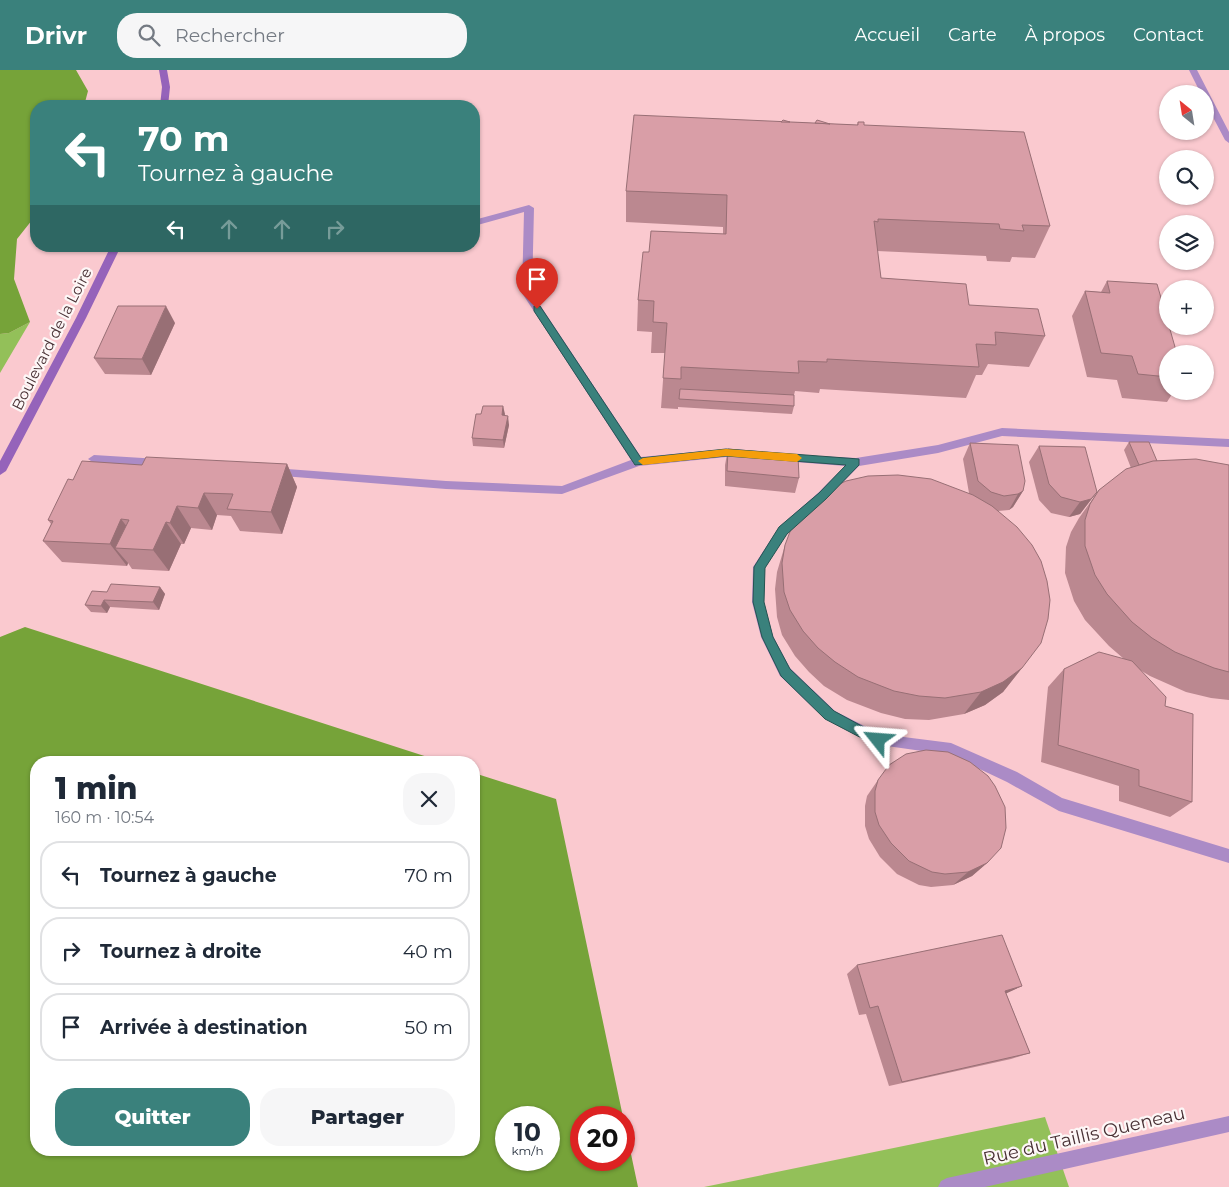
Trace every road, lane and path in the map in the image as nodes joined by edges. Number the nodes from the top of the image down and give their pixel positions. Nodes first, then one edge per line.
1 (163, 70) edge
2 (1193, 70) edge
3 (1200, 85) edge
4 (165, 100) edge
5 (1214, 111) edge
6 (1229, 140) edge
7 (480, 221) edge
8 (113, 252) edge
9 (1229, 443) edge
10 (756, 455) edge
11 (776, 456) edge
12 (94, 459) dead end
13 (638, 462) junction
14 (856, 462) junction
15 (170, 464) edge
16 (258, 470) edge
17 (0, 471) edge
18 (1229, 856) edge
19 (1229, 1124) edge
20 (947, 1187) edge

1 - 4 main road
2 - 3 street
5 - 6 street
7 - 13 street
8 - 17 main road, Boulevard de la Loire
9 - 14 street
10 - 13 street
11 - 14 street
12 - 15 street
13 - 16 street
14 - 18 street
19 - 20 street, Rue du Taillis Queneau

